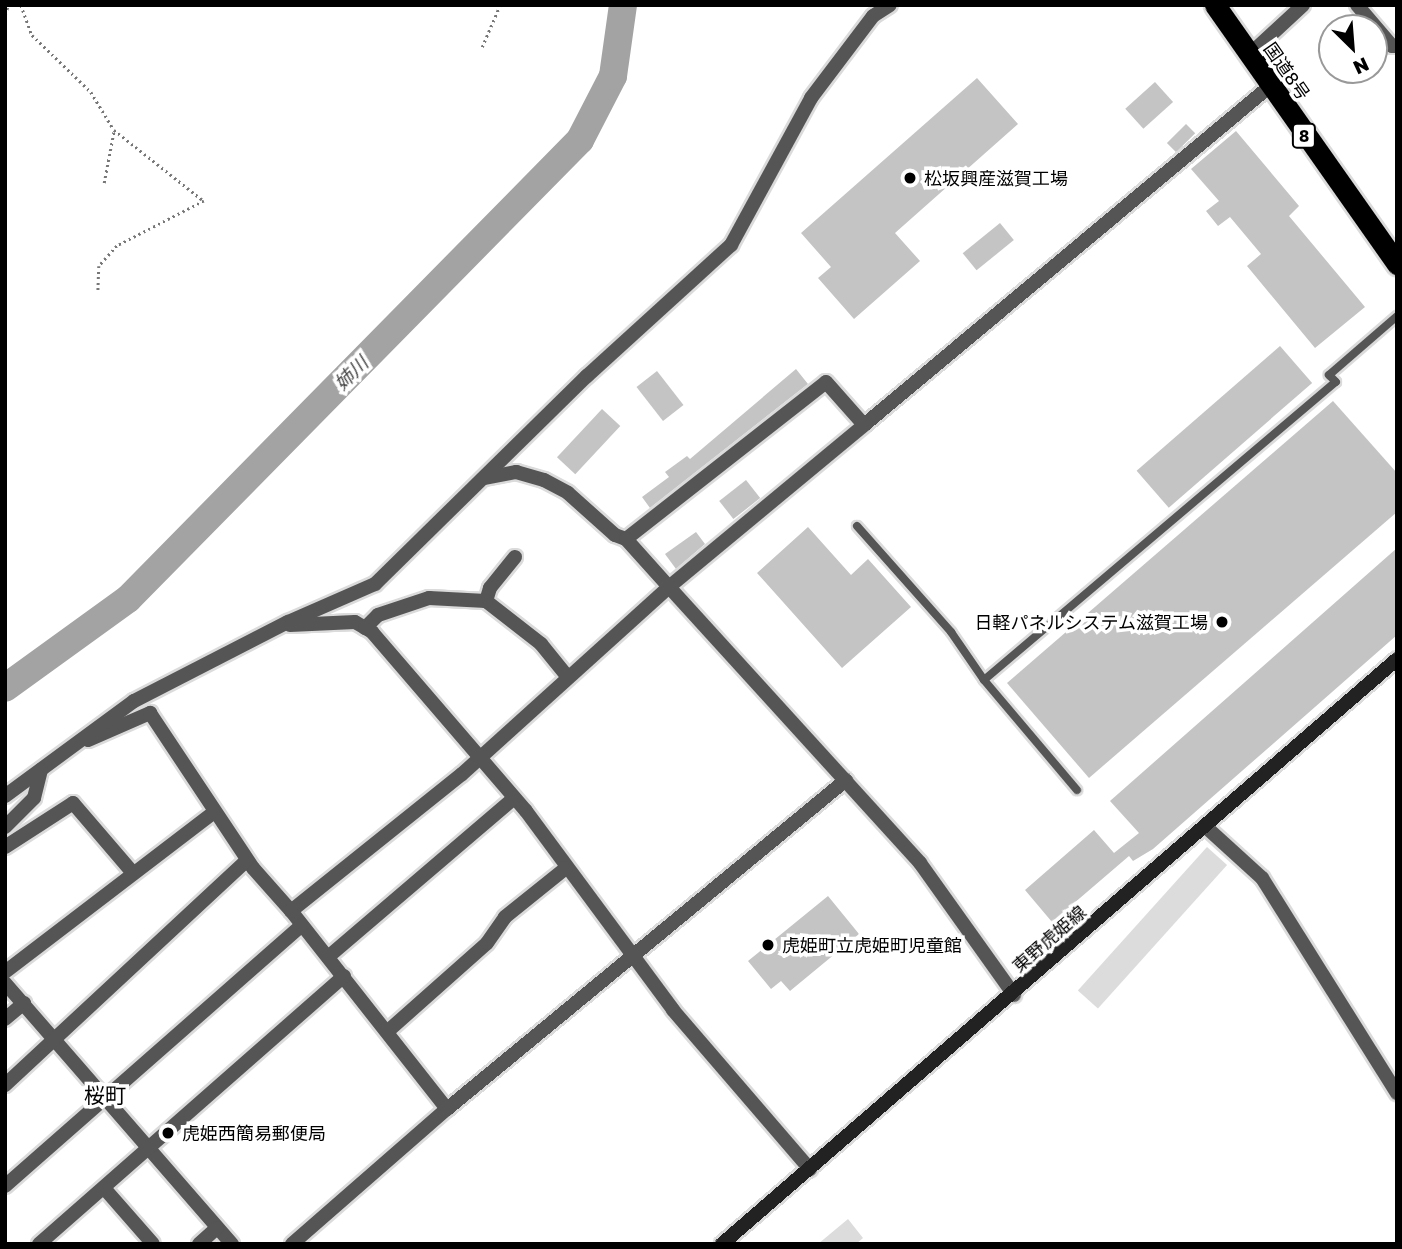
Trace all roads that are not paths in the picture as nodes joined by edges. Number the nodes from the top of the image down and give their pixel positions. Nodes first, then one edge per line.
1 (890, 5) edge
2 (1215, 5) edge
3 (1303, 5) edge
4 (1366, 8) edge
5 (1397, 46) edge
6 (1248, 56) junction
7 (1269, 87) junction
8 (1397, 264) edge
9 (1397, 316) edge
10 (864, 425) junction
11 (485, 478) junction
12 (857, 526) dead end
13 (626, 538) junction
14 (515, 557) dead end
15 (669, 587) junction
16 (486, 601) junction
17 (279, 626) junction
18 (365, 628) junction
19 (1397, 659) edge
20 (567, 677) junction
21 (984, 680) junction
22 (75, 744) junction
23 (477, 758) junction
24 (41, 769) junction
25 (846, 780) junction
26 (1077, 790) dead end
27 (5, 796) edge
28 (514, 798) junction
29 (214, 811) junction
30 (5, 827) edge
31 (1207, 828) junction
32 (5, 847) edge
33 (247, 860) junction
34 (566, 868) junction
35 (133, 873) junction
36 (291, 911) junction
37 (302, 925) junction
38 (631, 956) junction
39 (328, 957) junction
40 (5, 972) edge
41 (344, 976) junction
42 (5, 983) edge
43 (1014, 995) junction
44 (24, 1003) junction
45 (5, 1019) edge
46 (388, 1031) junction
47 (55, 1038) junction
48 (5, 1085) edge
49 (1397, 1093) edge
50 (105, 1095) junction
51 (447, 1109) junction
52 (148, 1150) junction
53 (810, 1169) junction
54 (5, 1186) edge
55 (104, 1188) junction
56 (217, 1228) junction
57 (48, 1241) edge
58 (153, 1244) edge
59 (199, 1244) edge
60 (232, 1244) edge
61 (292, 1244) edge
62 (722, 1244) edge

1 - 11 street
2 - 6 highway, 国道8号 / 8
3 - 6 street
4 - 5 street
6 - 7 highway, 国道8号 / 8
7 - 8 highway, 国道8号 / 8
7 - 10 street
9 - 21 lane
10 - 13 street
10 - 15 street
11 - 13 street
11 - 17 street
12 - 21 lane
13 - 15 street
14 - 16 street
15 - 20 street
15 - 25 street
16 - 18 street
16 - 20 street
17 - 18 street
17 - 22 street
18 - 23 street
19 - 31 main road, 東野虎姫線
20 - 23 street
21 - 26 lane
22 - 24 street
22 - 29 street
23 - 28 street
23 - 36 street
24 - 27 street
24 - 30 street
25 - 38 street
25 - 43 street
28 - 34 street
28 - 39 street
29 - 33 street
29 - 35 street
31 - 43 main road, 東野虎姫線
31 - 49 street
32 - 35 street
33 - 36 street
33 - 47 street
34 - 38 street
34 - 46 street
35 - 40 street
36 - 37 street
37 - 39 street
37 - 50 street
38 - 51 street
38 - 53 street
39 - 41 street
41 - 46 street
41 - 52 street
42 - 44 street
43 - 53 main road, 東野虎姫線
44 - 45 street
44 - 47 street
46 - 51 street
47 - 48 street
47 - 50 street
50 - 52 street
50 - 54 street
51 - 61 street
52 - 55 street
52 - 56 street
53 - 62 main road, 東野虎姫線
55 - 57 street
55 - 58 street
56 - 59 street
56 - 60 street

